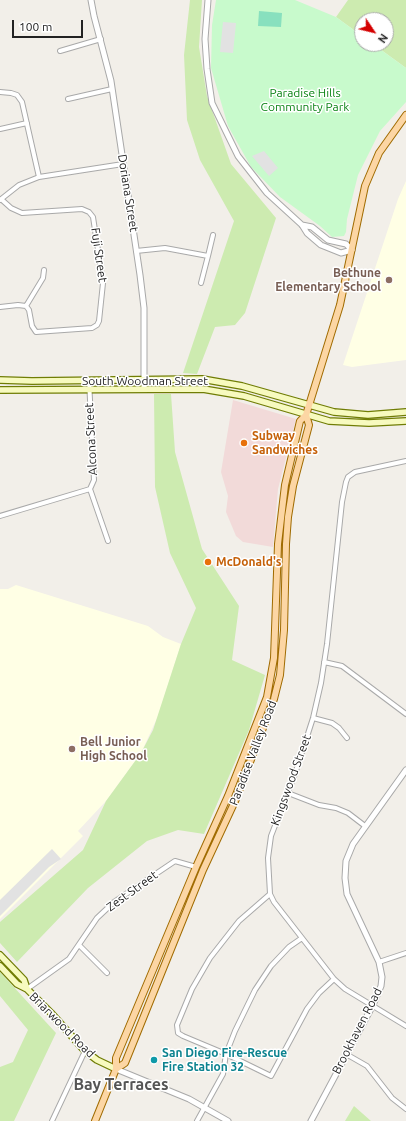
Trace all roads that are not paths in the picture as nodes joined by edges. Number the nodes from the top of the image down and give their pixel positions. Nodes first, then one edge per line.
1 (91, 0) edge
2 (208, 0) edge
3 (101, 40) junction
4 (60, 51) dead end
5 (112, 89) junction
6 (0, 92) edge
7 (68, 99) dead end
8 (406, 115) edge
9 (27, 123) junction
10 (0, 129) edge
11 (123, 164) junction
12 (39, 177) junction
13 (0, 200) edge
14 (302, 225) junction
15 (213, 235) dead end
16 (352, 250) junction
17 (136, 251) junction
18 (208, 256) junction
19 (44, 270) dead end
20 (201, 283) dead end
21 (26, 306) junction
22 (0, 307) edge
23 (0, 380) edge
24 (89, 380) junction
25 (144, 380) junction
26 (144, 388) junction
27 (0, 390) edge
28 (89, 390) junction
29 (309, 406) junction
30 (406, 412) edge
31 (306, 415) junction
32 (406, 421) edge
33 (406, 461) edge
34 (90, 489) junction
35 (0, 516) edge
36 (108, 541) dead end
37 (324, 662) junction
38 (406, 714) edge
39 (313, 718) junction
40 (347, 738) dead end
41 (406, 770) edge
42 (288, 793) junction
43 (365, 826) junction
44 (196, 867) junction
45 (270, 894) junction
46 (302, 938) junction
47 (80, 946) junction
48 (406, 953) edge
49 (0, 955) edge
50 (380, 962) junction
51 (0, 966) edge
52 (107, 973) dead end
53 (334, 979) junction
54 (27, 989) junction
55 (373, 1005) junction
56 (406, 1026) edge
57 (85, 1051) junction
58 (226, 1054) junction
59 (346, 1054) junction
60 (116, 1069) junction
61 (204, 1107) junction
62 (406, 1109) edge
63 (52, 1121) edge
64 (95, 1121) edge
65 (197, 1121) edge
66 (228, 1121) edge
67 (311, 1121) edge

1 - 3 street, Doriana Street
2 - 14 street
3 - 4 street
3 - 5 street, Doriana Street
5 - 7 street
5 - 11 street, Doriana Street
6 - 9 street
8 - 16 main road, Paradise Valley Road
9 - 10 street
9 - 12 street
11 - 12 street
11 - 17 street, Doriana Street
12 - 13 street
13 - 21 street, Fuji Street
14 - 16 street
14 - 16 street
15 - 18 street
16 - 29 main road, Paradise Valley Road
17 - 18 street
17 - 25 street, Doriana Street
18 - 20 street
19 - 21 street
21 - 22 street
23 - 24 main road, South Woodman Street
24 - 25 main road, South Woodman Street
24 - 28 street, Alcona Street
25 - 26 street, Doriana Street
25 - 29 main road, South Woodman Street
26 - 28 main road, South Woodman Street
26 - 31 main road, South Woodman Street
27 - 28 main road, South Woodman Street
28 - 34 street, Alcona Street
29 - 30 main road, South Woodman Street
29 - 31 main road, Paradise Valley Road
31 - 32 main road, South Woodman Street
31 - 44 main road, Paradise Valley Road
31 - 60 main road, Paradise Valley Road
33 - 37 street, Kingswood Street
34 - 35 street
34 - 36 street, Alcona Street
37 - 38 street
37 - 39 street, Kingswood Street
39 - 40 street
39 - 42 street, Kingswood Street
41 - 43 street, Brookhaven Road
42 - 43 street
42 - 45 street, Kingswood Street
43 - 50 street, Brookhaven Road
44 - 47 street, Zest Street
44 - 60 main road, Paradise Valley Road
45 - 46 street
45 - 58 street
46 - 53 street
46 - 58 street
47 - 52 street
47 - 54 street, Zest Street
48 - 50 street
49 - 54 main road, Briarwood Road
50 - 55 street, Brookhaven Road
51 - 54 main road, Briarwood Road
53 - 55 street
53 - 58 street
54 - 57 main road, Briarwood Road
55 - 56 street
55 - 59 street, Brookhaven Road
57 - 60 main road, Briarwood Road
57 - 63 street
58 - 61 street
59 - 62 street
59 - 67 street, Brookhaven Road
60 - 61 street, Briarwood Road
60 - 64 main road, Paradise Valley Road
61 - 65 street
61 - 66 street, Briarwood Road

